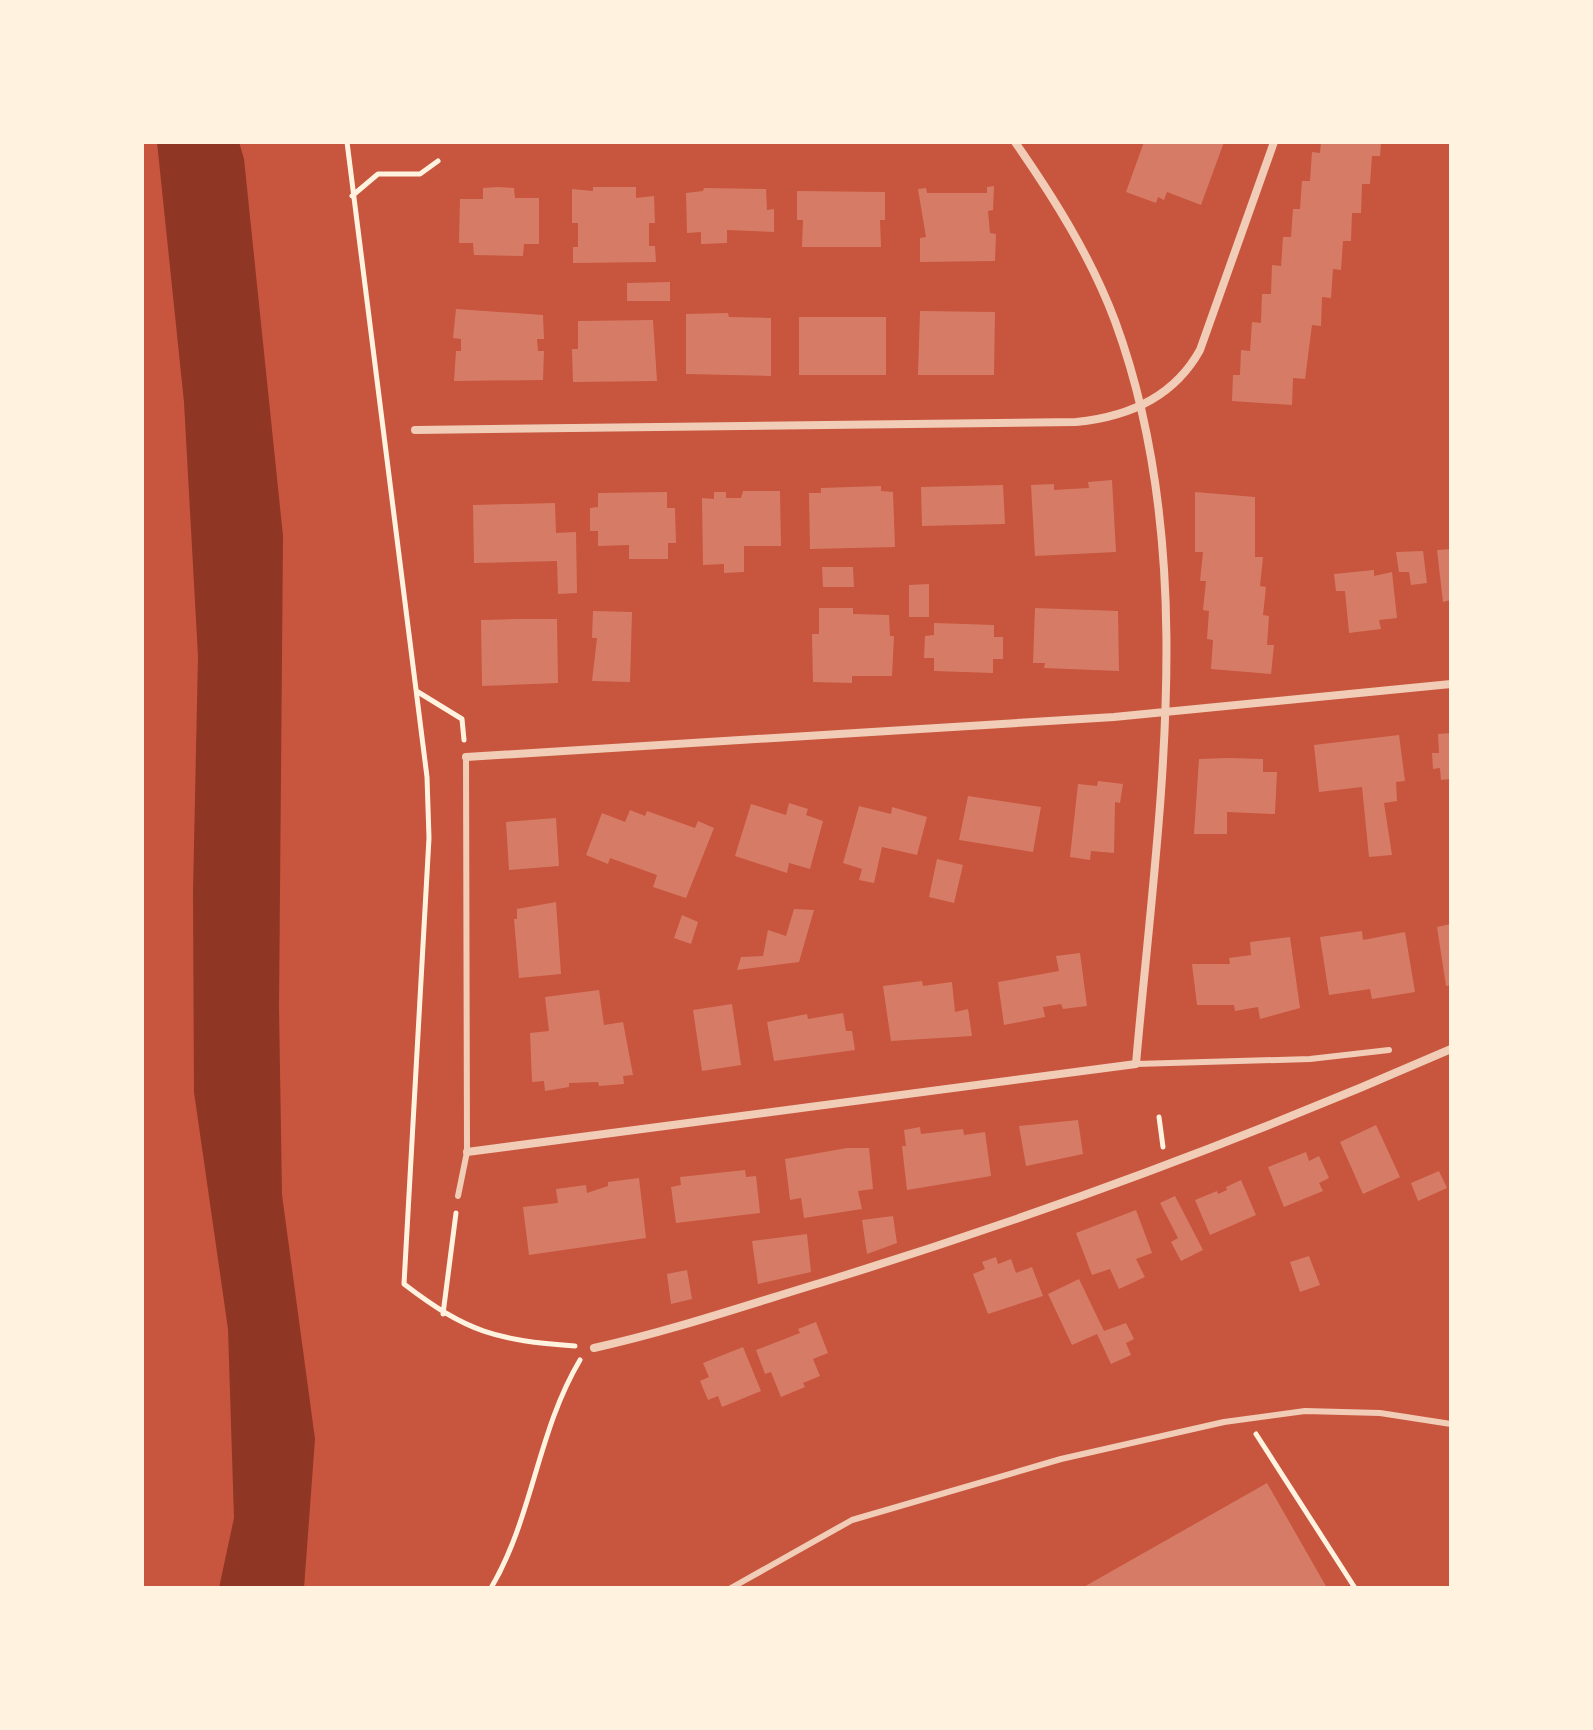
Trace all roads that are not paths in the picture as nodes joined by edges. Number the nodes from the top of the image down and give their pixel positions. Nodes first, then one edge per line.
1 (1015, 142) edge
2 (1274, 142) edge
3 (1139, 408) junction
4 (415, 430) dead end
5 (1451, 684) edge
6 (1165, 709) junction
7 (466, 757) joint
8 (1451, 1049) edge
9 (1389, 1050) dead end
10 (1136, 1064) junction
11 (467, 1152) junction
12 (458, 1196) road end
13 (594, 1348) road end
14 (1451, 1424) edge
15 (731, 1588) edge

1 - 3 street
2 - 3 street
3 - 4 street
3 - 6 street
5 - 6 street
6 - 7 street
6 - 10 street
7 - 11 lane
8 - 13 street
9 - 10 lane
10 - 11 street
11 - 12 lane
14 - 15 lane

